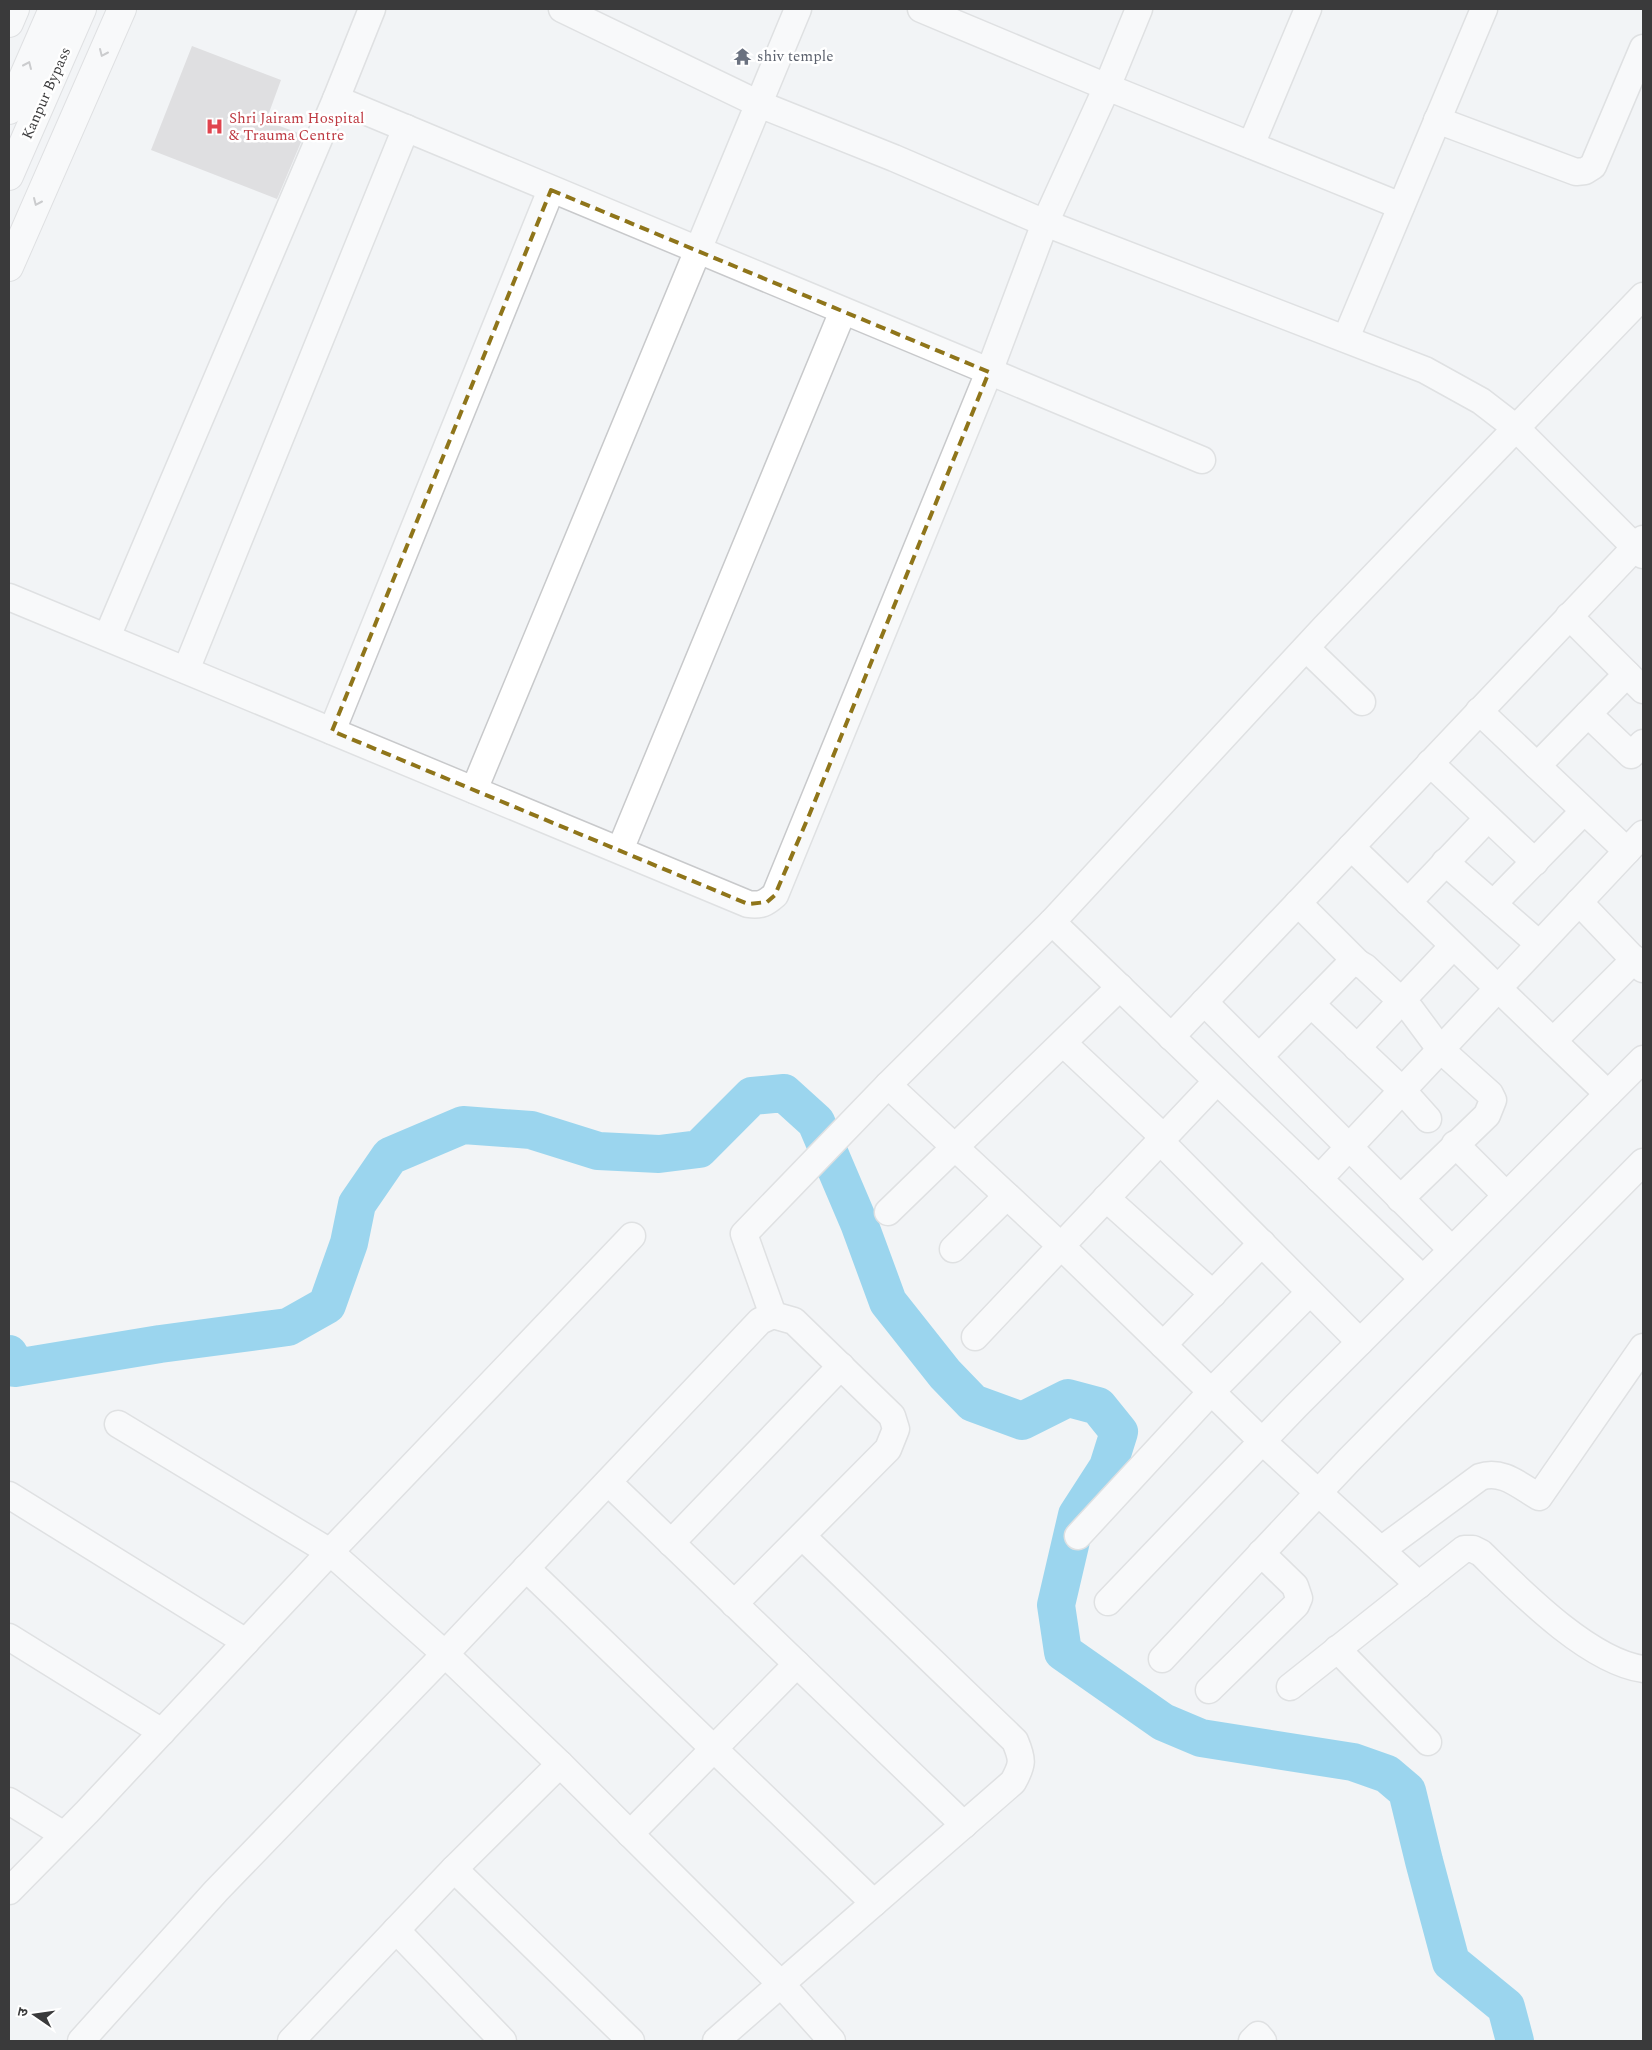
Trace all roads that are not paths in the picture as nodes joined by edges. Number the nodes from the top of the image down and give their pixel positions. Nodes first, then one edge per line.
1 (15, 9) edge
2 (54, 9) edge
3 (82, 9) edge
4 (122, 9) edge
5 (372, 9) edge
6 (562, 9) edge
7 (798, 9) edge
8 (921, 9) edge
9 (1139, 9) edge
10 (1308, 9) edge
11 (1484, 9) edge
12 (9, 23) edge
13 (1643, 48) edge
14 (1107, 87) junction
15 (336, 99) junction
16 (759, 104) junction
17 (9, 110) edge
18 (1437, 120) junction
19 (406, 128) junction
20 (1250, 145) junction
21 (9, 176) edge
22 (551, 190) junction
23 (1401, 206) junction
24 (1045, 223) junction
25 (697, 251) junction
26 (9, 267) edge
27 (1643, 296) edge
28 (843, 311) junction
29 (1346, 338) junction
30 (989, 372) junction
31 (1516, 428) junction
32 (1202, 460) dead end
33 (1641, 547) edge
34 (9, 596) edge
35 (1570, 616) junction
36 (107, 638) junction
37 (1306, 648) junction
38 (186, 670) junction
39 (1635, 682) edge
40 (1362, 702) dead end
41 (1479, 712) junction
42 (1588, 714) junction
43 (332, 731) junction
44 (1639, 755) edge
45 (1430, 763) junction
46 (1537, 766) junction
47 (474, 790) junction
48 (1584, 811) junction
49 (1488, 818) junction
50 (1638, 844) edge
51 (1351, 847) junction
52 (620, 850) junction
53 (1445, 862) junction
54 (1535, 862) junction
55 (1298, 902) junction
56 (1408, 902) junction
57 (1579, 902) junction
58 (1493, 904) junction
59 (1052, 922) junction
60 (1539, 944) junction
61 (1454, 946) junction
62 (1358, 963) junction
63 (1639, 964) edge
64 (1120, 988) junction
65 (1497, 988) junction
66 (1402, 1001) junction
67 (1204, 1002) junction
68 (1311, 1004) junction
69 (1171, 1037) junction
70 (1553, 1041) junction
71 (1063, 1043) junction
72 (1358, 1048) junction
73 (1440, 1049) junction
74 (1259, 1058) junction
75 (1643, 1059) edge
76 (1217, 1081) junction
77 (888, 1085) junction
78 (1402, 1090) junction
79 (1608, 1094) junction
80 (1428, 1119) dead end
81 (1160, 1141) junction
82 (1456, 1144) junction
83 (954, 1147) junction
84 (1349, 1147) junction
85 (1643, 1162) edge
86 (1319, 1179) junction
87 (1506, 1195) junction
88 (1007, 1196) junction
89 (1106, 1198) junction
90 (1400, 1198) junction
91 (888, 1212) dead end
92 (632, 1236) dead end
93 (1262, 1243) junction
94 (1061, 1246) junction
95 (953, 1249) dead end
96 (1452, 1249) junction
97 (1422, 1278) junction
98 (1310, 1292) junction
99 (1213, 1294) junction
100 (773, 1315) junction
101 (975, 1337) dead end
102 (1360, 1342) junction
103 (1164, 1346) junction
104 (1643, 1347) edge
105 (841, 1366) junction
106 (1636, 1376) edge
107 (1211, 1392) junction
108 (118, 1424) dead end
109 (1262, 1441) junction
110 (608, 1482) junction
111 (1318, 1493) junction
112 (9, 1495) edge
113 (802, 1536) junction
114 (1078, 1536) dead end
115 (671, 1542) junction
116 (1381, 1550) junction
117 (330, 1552) junction
118 (1261, 1553) junction
119 (526, 1568) junction
120 (1419, 1585) junction
121 (1108, 1602) dead end
122 (734, 1604) junction
123 (9, 1636) edge
124 (246, 1642) junction
125 (1337, 1649) junction
126 (445, 1654) junction
127 (1162, 1659) dead end
128 (797, 1664) junction
129 (1643, 1669) edge
130 (1290, 1687) dead end
131 (1209, 1690) dead end
132 (162, 1732) junction
133 (1428, 1742) dead end
134 (714, 1749) junction
135 (560, 1764) junction
136 (9, 1802) edge
137 (964, 1825) junction
138 (630, 1834) junction
139 (64, 1836) junction
140 (454, 1869) junction
141 (9, 1892) edge
142 (874, 1903) junction
143 (396, 1930) junction
144 (781, 1984) junction
145 (81, 2041) edge
146 (291, 2041) edge
147 (503, 2041) edge
148 (631, 2041) edge
149 (716, 2041) edge
150 (832, 2041) edge
151 (1252, 2041) edge
152 (1264, 2041) edge

1 - 12 main road
17 -> 2 main road, Kanpur Bypass
3 - 21 main road, Kanpur Bypass
4 -> 26 main road
5 - 15 street
6 - 16 street
7 - 16 street
8 - 14 street
9 - 14 street
10 - 20 street
11 - 18 street
13 - 18 street
14 - 20 street
14 - 24 street
15 - 19 street
15 - 36 street
16 - 24 street
16 - 25 street
18 - 23 street
19 - 22 street
19 - 38 street
20 - 23 street
22 - 25 street
22 - 43 street
23 - 29 street
24 - 29 street
24 - 30 street
25 - 28 street
25 - 47 street
27 - 31 street
28 - 30 street
28 - 52 street
29 - 31 street
30 - 32 street
30 - 52 street
31 - 33 street
31 - 37 street
33 - 35 street
34 - 36 street
35 - 39 street
35 - 41 street
36 - 38 street
37 - 40 street
37 - 59 street
38 - 43 street
39 - 42 street
41 - 45 street
41 - 46 street
42 - 44 street
42 - 46 street
43 - 47 street
45 - 49 street
45 - 51 street
46 - 48 street
47 - 52 street
48 - 50 street
48 - 54 street
49 - 53 street
49 - 54 street
50 - 57 street
51 - 55 street
51 - 56 street
53 - 56 street
53 - 58 street
54 - 58 street
55 - 62 street
55 - 67 street
56 - 61 street
57 - 60 street
57 - 63 street
58 - 60 street
59 - 64 street
59 - 77 street
60 - 65 street
61 - 65 street
61 - 66 street
62 - 66 street
62 - 68 street
63 - 70 street
64 - 69 street
64 - 71 street
65 - 70 street
65 - 73 street
66 - 72 street
66 - 73 street
67 - 69 street
67 - 74 street
68 - 72 street
68 - 74 street
69 - 76 street
70 - 79 street
71 - 81 street
71 - 83 street
72 - 78 street
73 - 78 street
73 - 82 street
74 - 84 street
75 - 79 street
76 - 81 street
76 - 86 street
77 - 83 street
77 - 100 street
78 - 80 street
78 - 84 street
79 - 87 street
81 - 89 street
81 - 93 street
82 - 87 street
82 - 90 street
83 - 88 street
83 - 91 street
84 - 86 street
84 - 90 street
85 - 111 street
86 - 97 street
87 - 96 street
88 - 94 street
88 - 95 street
89 - 94 street
89 - 99 street
90 - 96 street
92 - 117 street
93 - 98 street
93 - 99 street
94 - 101 street
94 - 103 street
96 - 97 street
97 - 102 street
98 - 102 street
98 - 107 street
99 - 103 street
100 - 105 street
100 - 110 street
102 - 109 street
103 - 107 street
104 - 106 street
105 - 113 street
105 - 115 street
106 - 116 street
107 - 109 street
107 - 114 street
108 - 117 street
109 - 111 street
109 - 121 street
110 - 115 street
110 - 119 street
111 - 116 street
111 - 118 street
112 - 124 street
113 - 122 street
113 - 137 street
115 - 122 street
116 - 120 street
117 - 124 street
117 - 126 street
118 - 127 street
118 - 131 street
119 - 126 street
119 - 134 street
120 - 125 street
120 - 129 street
122 - 128 street
123 - 132 street
124 - 132 street
125 - 130 street
125 - 133 street
126 - 135 street
126 - 145 street
128 - 134 street
128 - 137 street
132 - 139 street
134 - 138 street
134 - 142 street
135 - 138 street
135 - 140 street
136 - 139 street
137 - 142 street
138 - 144 street
139 - 141 street
140 - 143 street
140 - 148 street
142 - 144 street
143 - 146 street
143 - 147 street
144 - 149 street
144 - 150 street
151 - 152 street

